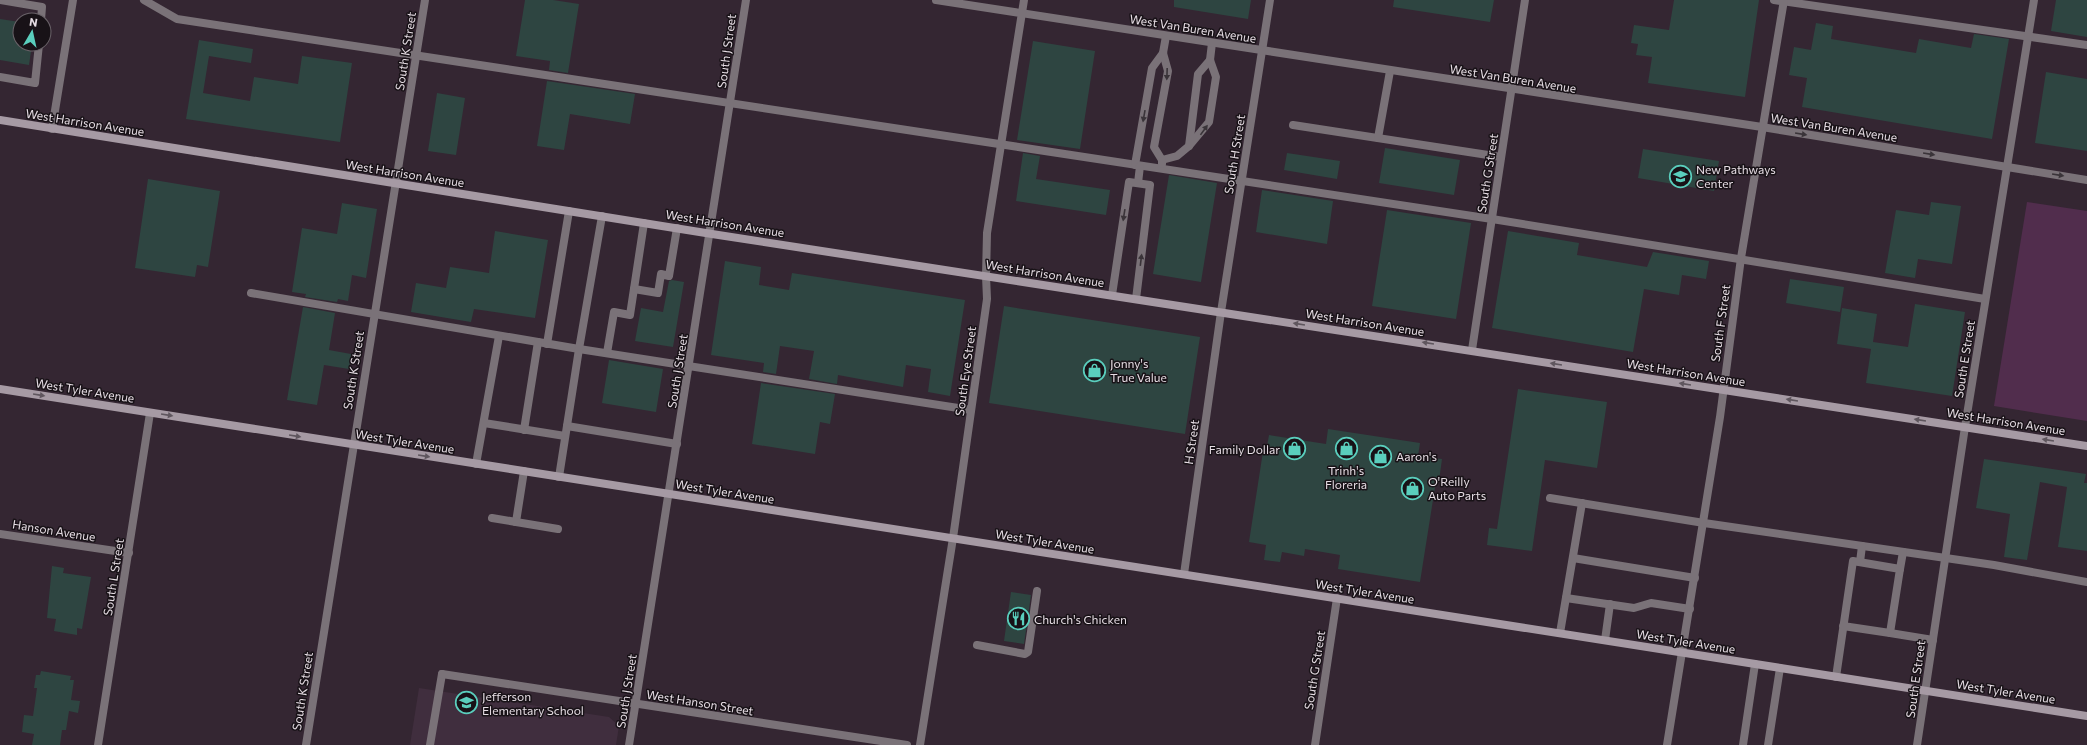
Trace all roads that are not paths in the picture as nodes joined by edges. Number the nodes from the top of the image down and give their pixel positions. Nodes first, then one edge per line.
1 (0, 0) edge
2 (73, 0) edge
3 (144, 0) edge
4 (425, 0) edge
5 (746, 0) edge
6 (936, 0) edge
7 (1024, 0) edge
8 (1270, 0) edge
9 (1526, 0) edge
10 (1774, 0) edge
11 (2034, 0) edge
12 (1784, 1) edge
13 (42, 12) edge
14 (1022, 13) junction
15 (1166, 36) junction
16 (2027, 36) junction
17 (1212, 43) junction
18 (2087, 45) edge
19 (1262, 51) junction
20 (38, 52) edge
21 (1163, 53) junction
22 (416, 56) junction
23 (1210, 60) junction
24 (1390, 71) junction
25 (0, 77) edge
26 (1512, 90) junction
27 (731, 103) junction
28 (0, 120) edge
29 (1293, 125) dead end
30 (1762, 127) junction
31 (52, 129) junction
32 (1378, 138) junction
33 (1001, 145) junction
34 (1189, 146) junction
35 (1501, 157) junction
36 (1162, 160) junction
37 (1138, 165) junction
38 (2006, 167) junction
39 (1161, 169) junction
40 (2087, 180) edge
41 (1242, 181) junction
42 (395, 183) junction
43 (1138, 183) junction
44 (569, 211) junction
45 (602, 216) junction
46 (1492, 219) junction
47 (644, 223) junction
48 (677, 228) junction
49 (712, 234) junction
50 (1742, 258) junction
51 (986, 276) junction
52 (634, 289) junction
53 (251, 293) dead end
54 (1112, 295) junction
55 (1136, 299) junction
56 (1986, 299) junction
57 (1221, 312) junction
58 (374, 313) junction
59 (499, 336) junction
60 (543, 343) junction
61 (579, 349) junction
62 (1472, 350) junction
63 (607, 353) junction
64 (690, 366) junction
65 (0, 389) edge
66 (1723, 390) junction
67 (971, 410) junction
68 (150, 413) junction
69 (484, 423) junction
70 (567, 426) junction
71 (1965, 427) junction
72 (524, 430) junction
73 (565, 436) junction
74 (677, 444) junction
75 (353, 445) junction
76 (2087, 446) edge
77 (476, 464) junction
78 (524, 471) junction
79 (559, 477) junction
80 (669, 494) junction
81 (1550, 498) dead end
82 (1582, 503) junction
83 (492, 518) dead end
84 (516, 522) junction
85 (1704, 523) junction
86 (558, 529) dead end
87 (0, 534) edge
88 (953, 538) junction
89 (1862, 546) junction
90 (1903, 552) junction
91 (129, 554) junction
92 (1573, 558) junction
93 (1945, 558) junction
94 (1860, 562) junction
95 (1900, 569) junction
96 (1184, 574) junction
97 (1695, 578) junction
98 (2087, 582) edge
99 (1037, 591) dead end
100 (1337, 598) junction
101 (1566, 598) junction
102 (1610, 604) junction
103 (1690, 609) junction
104 (1843, 626) junction
105 (1560, 633) junction
106 (1890, 633) junction
107 (1605, 640) junction
108 (1933, 640) junction
109 (977, 645) dead end
110 (1683, 653) junction
111 (1755, 664) junction
112 (1780, 668) junction
113 (1836, 677) junction
114 (1925, 690) junction
115 (636, 704) junction
116 (2087, 716) edge
117 (98, 745) edge
118 (306, 745) edge
119 (430, 745) edge
120 (629, 745) edge
121 (907, 745) edge
122 (920, 745) edge
123 (1315, 745) edge
124 (1667, 745) edge
125 (1743, 745) edge
126 (1768, 745) edge
127 (1917, 745) edge

1 - 13 street
2 - 31 street
3 - 22 street
4 - 22 street, South K Street
5 - 27 street, South J Street
6 - 14 street, West Van Buren Avenue
7 - 14 street, South Eye Street
8 - 19 street, South H Street
9 - 26 street, South G Street
10 - 12 street
11 - 16 street, South E Street
12 - 16 street
12 - 30 street, South F Street
14 - 15 street, West Van Buren Avenue
14 - 33 street, South Eye Street
15 - 17 street, West Van Buren Avenue
15 - 21 street
16 - 18 street
16 - 38 street, South E Street
17 - 19 street, West Van Buren Avenue
17 - 23 street
19 - 24 street, West Van Buren Avenue
19 - 41 street, South H Street
20 - 25 street
21 -> 36 street
21 -> 37 street
22 - 27 street
22 - 42 street, South K Street
23 - 34 street
34 -> 23 street
24 - 26 street, West Van Buren Avenue
24 - 32 street
26 - 30 street, West Van Buren Avenue
26 - 35 street, South G Street
27 - 33 street
27 - 49 street, South J Street
28 - 31 main road, West Harrison Avenue
29 - 32 street
30 -> 38 street, West Van Buren Avenue
30 - 50 street, South F Street
31 - 42 main road, West Harrison Avenue
32 - 35 street
33 - 37 street
33 - 51 street, South Eye Street
34 - 36 street
35 - 46 street, South G Street
36 - 39 street
37 - 39 street
37 - 43 street
38 -> 40 street, West Van Buren Avenue
38 - 56 street, South E Street
39 - 41 street
41 - 46 street
41 - 57 street, South H Street
42 - 44 main road, West Harrison Avenue
42 - 58 street, South K Street
43 -> 54 street
55 -> 43 street
44 - 45 main road, West Harrison Avenue
44 - 60 street
45 - 47 main road, West Harrison Avenue
45 - 61 street
46 - 50 street
46 - 62 street, South G Street
47 - 48 main road, West Harrison Avenue
47 - 52 street
48 - 49 main road, West Harrison Avenue
48 - 52 street
49 - 51 main road, West Harrison Avenue
49 - 64 street, South J Street
50 - 56 street
50 - 66 street, South F Street
51 - 54 main road, West Harrison Avenue
51 - 67 street, South Eye Street
52 - 63 street
53 - 58 street
54 - 55 main road, West Harrison Avenue
55 - 57 main road, West Harrison Avenue
56 - 71 street, South E Street
62 -> 57 main road, West Harrison Avenue
57 - 96 street, H Street
58 - 59 street
58 - 75 street, South K Street
59 - 60 street
59 - 69 street
60 - 61 street
60 - 72 street
61 - 63 street
61 - 70 street
66 -> 62 main road, West Harrison Avenue
63 - 64 street
64 - 67 street
64 - 74 street, South J Street
65 -> 68 main road, West Tyler Avenue
71 -> 66 main road, West Harrison Avenue
66 - 85 street, South F Street
67 - 88 street, South Eye Street
68 -> 75 main road, West Tyler Avenue
68 - 91 street, South L Street
69 - 72 street
69 - 77 street
70 - 73 street
70 - 74 street
76 -> 71 main road, West Harrison Avenue
71 - 93 street, South E Street
72 - 73 street
73 - 79 street
74 - 80 street, South J Street
75 -> 77 main road, West Tyler Avenue
75 - 118 street, South K Street
77 - 78 main road, West Tyler Avenue
78 - 79 main road, West Tyler Avenue
78 - 84 street
79 - 80 main road, West Tyler Avenue
80 - 88 main road, West Tyler Avenue
80 - 115 street, South J Street
81 - 82 street
82 - 85 street
82 - 92 street
83 - 84 street
84 - 86 street
85 - 89 street
85 - 97 street, South F Street
87 - 91 street, Hanson Avenue
88 - 96 main road, West Tyler Avenue
88 - 122 street, South Eye Street
89 - 90 street
89 - 94 street
90 - 93 street
90 - 95 street
91 - 117 street, South L Street
92 - 97 street
92 - 101 street
93 - 98 street
93 - 108 street, South E Street
94 - 95 street
94 - 104 street
95 - 106 street
96 - 100 main road, West Tyler Avenue
97 - 103 street, South F Street
99 - 109 street
100 - 105 main road, West Tyler Avenue
100 - 123 street, South G Street
101 - 102 street
101 - 105 street
102 - 103 street
102 - 107 street
103 - 110 street, South F Street
104 - 106 street
104 - 113 street
105 - 107 main road, West Tyler Avenue
106 - 108 street
107 - 110 main road, West Tyler Avenue
108 - 114 street, South E Street
110 - 111 main road, West Tyler Avenue
110 - 124 street, South F Street
111 - 112 main road, West Tyler Avenue
111 - 125 street
112 - 113 main road, West Tyler Avenue
112 - 126 street
113 - 114 main road, West Tyler Avenue
114 - 116 main road, West Tyler Avenue
114 - 127 street, South E Street
115 - 119 street, West Hanson Street
115 - 120 street, South J Street
115 - 121 street, West Hanson Street

